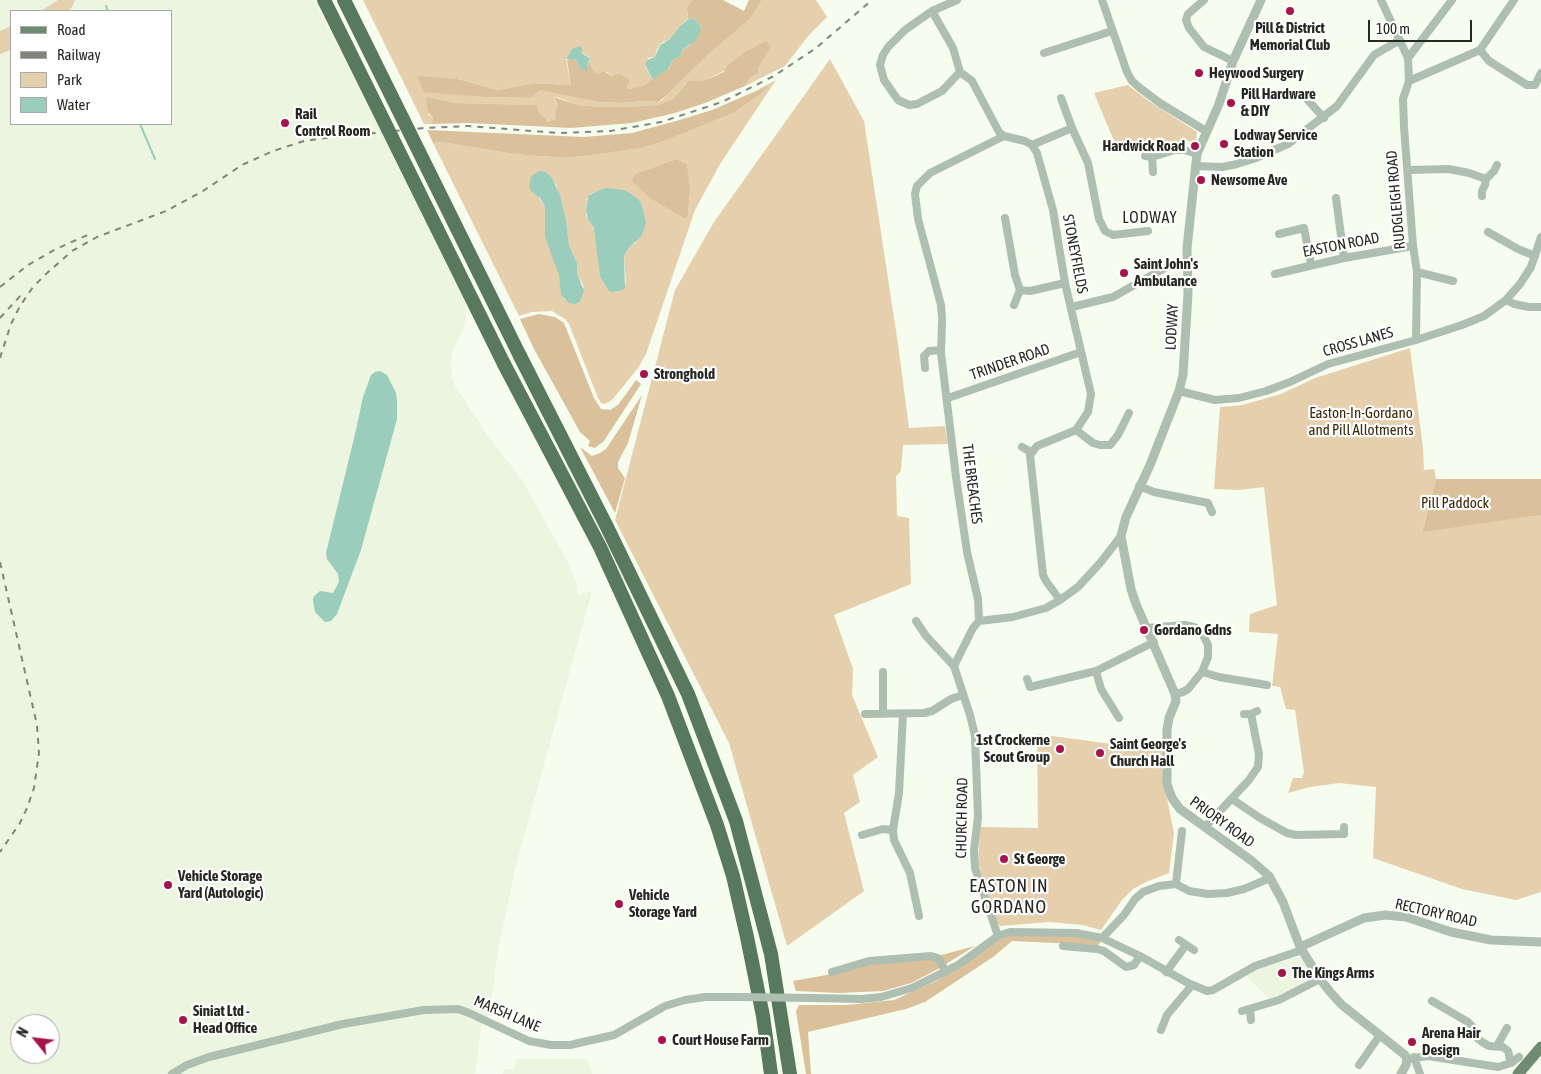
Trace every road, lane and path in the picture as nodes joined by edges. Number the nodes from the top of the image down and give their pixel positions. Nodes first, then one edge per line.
1 (324, 0) edge
2 (344, 0) edge
3 (957, 0) edge
4 (1102, 0) edge
5 (1204, 0) edge
6 (1261, 0) edge
7 (1381, 0) edge
8 (1452, 0) edge
9 (1514, 0) edge
10 (932, 11) junction
11 (1112, 31) junction
12 (1400, 40) junction
13 (1480, 50) junction
14 (1044, 53) dead end
15 (1408, 58) junction
16 (1233, 61) junction
17 (960, 72) junction
18 (1541, 74) edge
19 (1409, 81) junction
20 (1061, 98) dead end
21 (1306, 98) dead end
22 (1324, 118) junction
23 (1072, 128) junction
24 (1206, 131) junction
25 (1004, 136) junction
26 (1032, 145) junction
27 (1197, 154) junction
28 (1497, 165) dead end
29 (1195, 166) junction
30 (1408, 170) junction
31 (1153, 172) dead end
32 (1486, 179) junction
33 (1482, 196) dead end
34 (1336, 198) dead end
35 (1005, 218) dead end
36 (1138, 223) dead end
37 (1148, 231) dead end
38 (1139, 232) junction
39 (1488, 232) dead end
40 (1279, 234) dead end
41 (1541, 237) edge
42 (1413, 246) junction
43 (1535, 256) junction
44 (1344, 258) junction
45 (1187, 263) junction
46 (1311, 264) junction
47 (1417, 272) junction
48 (1275, 274) dead end
49 (1453, 281) dead end
50 (1066, 283) junction
51 (1020, 290) junction
52 (1506, 300) junction
53 (1014, 305) dead end
54 (1072, 307) junction
55 (1541, 307) edge
56 (1416, 340) junction
57 (941, 350) junction
58 (1081, 352) junction
59 (925, 368) dead end
60 (1179, 391) junction
61 (948, 398) junction
62 (1129, 413) dead end
63 (1076, 430) junction
64 (1022, 447) dead end
65 (1031, 452) junction
66 (1139, 486) junction
67 (1212, 512) dead end
68 (1122, 536) junction
69 (1060, 600) junction
70 (916, 621) dead end
71 (979, 621) junction
72 (1147, 628) junction
73 (1154, 642) junction
74 (954, 666) junction
75 (1096, 671) junction
76 (883, 672) dead end
77 (1202, 672) junction
78 (1027, 678) dead end
79 (1267, 685) dead end
80 (1175, 694) junction
81 (963, 695) junction
82 (1251, 713) dead end
83 (865, 714) dead end
84 (883, 714) junction
85 (903, 714) junction
86 (1115, 716) dead end
87 (1232, 799) junction
88 (888, 802) dead end
89 (897, 803) junction
90 (1206, 826) junction
91 (893, 830) junction
92 (1182, 831) dead end
93 (873, 832) junction
94 (1345, 834) dead end
95 (862, 835) dead end
96 (875, 841) dead end
97 (1270, 878) junction
98 (1176, 884) junction
99 (917, 906) junction
100 (908, 908) dead end
101 (919, 916) dead end
102 (998, 936) junction
103 (1102, 938) junction
104 (1179, 940) dead end
105 (1541, 942) edge
106 (1186, 945) junction
107 (1066, 948) dead end
108 (1301, 949) junction
109 (1194, 950) dead end
110 (1140, 956) junction
111 (832, 972) dead end
112 (946, 972) junction
113 (1166, 972) junction
114 (1320, 979) junction
115 (1192, 985) junction
116 (1432, 1001) dead end
117 (763, 1016) junction
118 (1251, 1020) dead end
119 (1507, 1028) dead end
120 (1160, 1030) dead end
121 (1380, 1035) junction
122 (1497, 1046) junction
123 (1541, 1047) edge
124 (1519, 1056) dead end
125 (1411, 1058) junction
126 (1359, 1061) dead end
127 (1511, 1062) junction
128 (172, 1074) edge
129 (766, 1074) edge
130 (772, 1074) edge
131 (790, 1074) edge
132 (1401, 1074) edge
133 (1420, 1074) edge
134 (1518, 1074) edge

1 - 117 highway, bridge
2 - 131 highway, bridge
3 - 10 street
4 - 11 street
5 - 16 street
6 - 16 street, LODWAY
7 - 12 street
8 - 15 street
9 - 13 street
10 - 17 street
10 - 17 street
11 - 14 street
11 - 24 street
12 - 15 street
12 - 22 street
13 - 18 street
13 - 19 street
15 - 19 street, RUDGLEIGH ROAD
16 - 24 street, LODWAY
17 - 25 street
19 - 30 street, RUDGLEIGH ROAD
20 - 23 street
21 - 22 street
22 - 29 street
23 - 26 street
23 - 38 street
24 - 27 street, LODWAY
25 - 26 street
25 - 57 street, THE BREACHES
26 - 50 street, STONEYFIELDS
27 - 29 street, LODWAY
27 - 31 street
28 - 32 street
29 - 45 street, LODWAY
30 - 32 street
30 - 42 street, RUDGLEIGH ROAD
32 - 33 street
34 - 44 street
35 - 51 street
36 - 38 street
37 - 38 street
39 - 43 street
40 - 46 street
41 - 43 street, CROSS LANES
42 - 44 street, EASTON ROAD
42 - 47 street, RUDGLEIGH ROAD
43 - 52 street, CROSS LANES
44 - 46 street, EASTON ROAD
45 - 54 street
45 - 60 street, LODWAY
46 - 48 street, EASTON ROAD
47 - 49 street
47 - 56 street, RUDGLEIGH ROAD
50 - 51 street
50 - 54 street, STONEYFIELDS
51 - 53 street
52 - 55 street
52 - 56 street, CROSS LANES
54 - 58 street, STONEYFIELDS
56 - 60 street, CROSS LANES
57 - 59 street
57 - 61 street, THE BREACHES
58 - 61 street, TRINDER ROAD
58 - 63 street, STONEYFIELDS
60 - 66 street, LODWAY
61 - 71 street, THE BREACHES
62 - 63 street
63 - 65 street
64 - 65 street
65 - 69 street
66 - 67 street
66 - 68 street, LODWAY
68 - 69 street
68 - 72 street
69 - 71 street
70 - 74 street
71 - 74 street
72 - 73 street
72 - 77 street
73 - 75 street
73 - 80 street
74 - 81 street, CHURCH ROAD
75 - 78 street
75 - 86 street
76 - 84 street
77 - 79 street
77 - 80 street
80 - 90 street, PRIORY ROAD
81 - 85 street
81 - 102 street, CHURCH ROAD
82 - 87 street
83 - 84 street
84 - 85 street
85 - 89 street
87 - 90 street
87 - 94 street
88 - 89 street
89 - 91 street
90 - 97 street, PRIORY ROAD
91 - 93 street
91 - 99 street
92 - 98 street
93 - 95 street
93 - 96 street
97 - 98 street
97 - 108 street, PRIORY ROAD
98 - 103 street
99 - 100 street
99 - 101 street
102 - 103 street
102 - 112 street, MARSH LANE
103 - 110 street
104 - 106 street
105 - 108 street, RECTORY ROAD
106 - 109 street
106 - 113 street
107 - 110 street
108 - 114 street, PRIORY ROAD
108 - 115 street
110 - 113 street
111 - 112 street
112 - 128 street, MARSH LANE, bridge
113 - 115 street
114 - 118 street
114 - 121 street, PRIORY ROAD
115 - 120 street
116 - 122 street
117 - 129 highway
117 - 130 highway
119 - 122 street
121 - 125 street, PRIORY ROAD
121 - 126 street
122 - 127 street
123 - 134 main road
124 - 127 street
125 - 127 street
125 - 132 street
125 - 133 street

